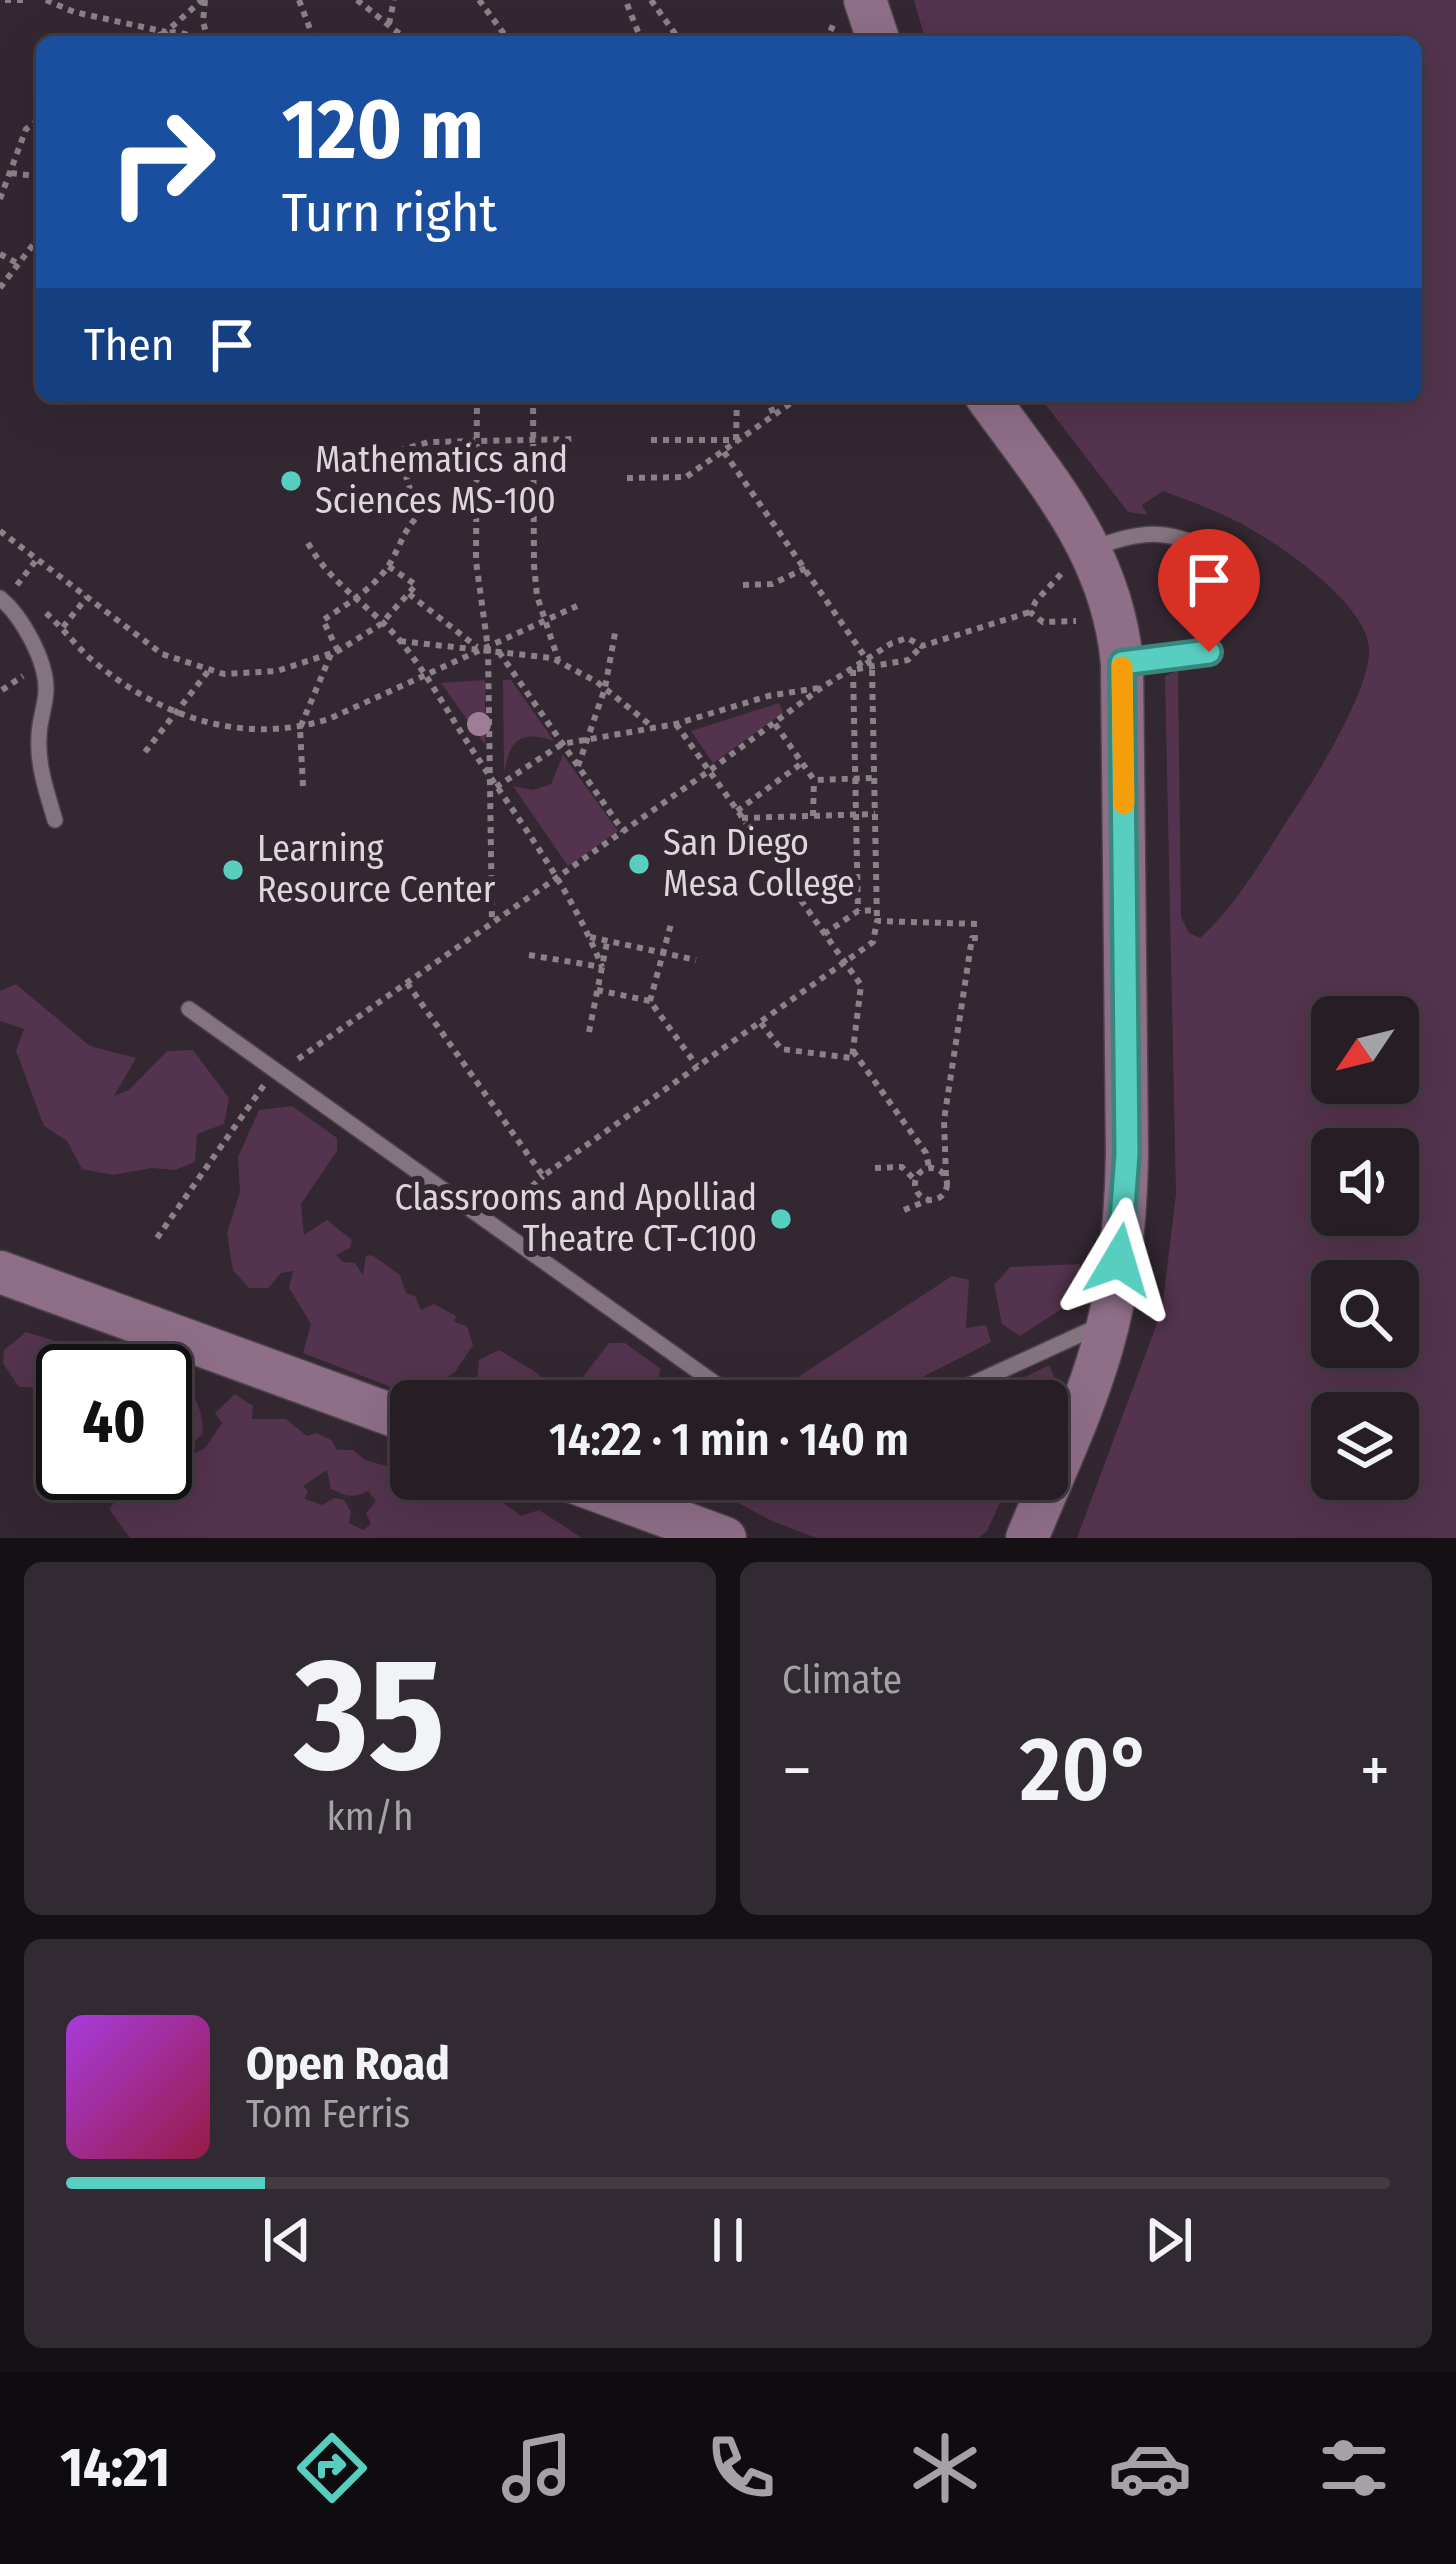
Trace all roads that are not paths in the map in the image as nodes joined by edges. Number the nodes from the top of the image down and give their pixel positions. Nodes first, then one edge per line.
1 (851, 8) edge
2 (873, 36) edge
3 (989, 402) edge
4 (1213, 551) dead end
5 (1077, 562) junction
6 (0, 598) edge
7 (1209, 652) dead end
8 (1122, 663) junction
9 (55, 820) dead end
10 (189, 1009) dead end
11 (0, 1272) edge
12 (1109, 1321) junction
13 (710, 1380) edge
14 (981, 1380) edge
15 (390, 1414) edge
16 (622, 1500) edge
17 (725, 1538) edge
18 (1028, 1538) edge

1 - 2 street
3 - 5 street
4 - 5 lane
5 - 8 street
6 - 9 lane
7 - 8 lane
8 - 12 street
10 - 13 lane
11 - 15 street
12 - 14 lane
12 - 18 street
16 - 17 street

